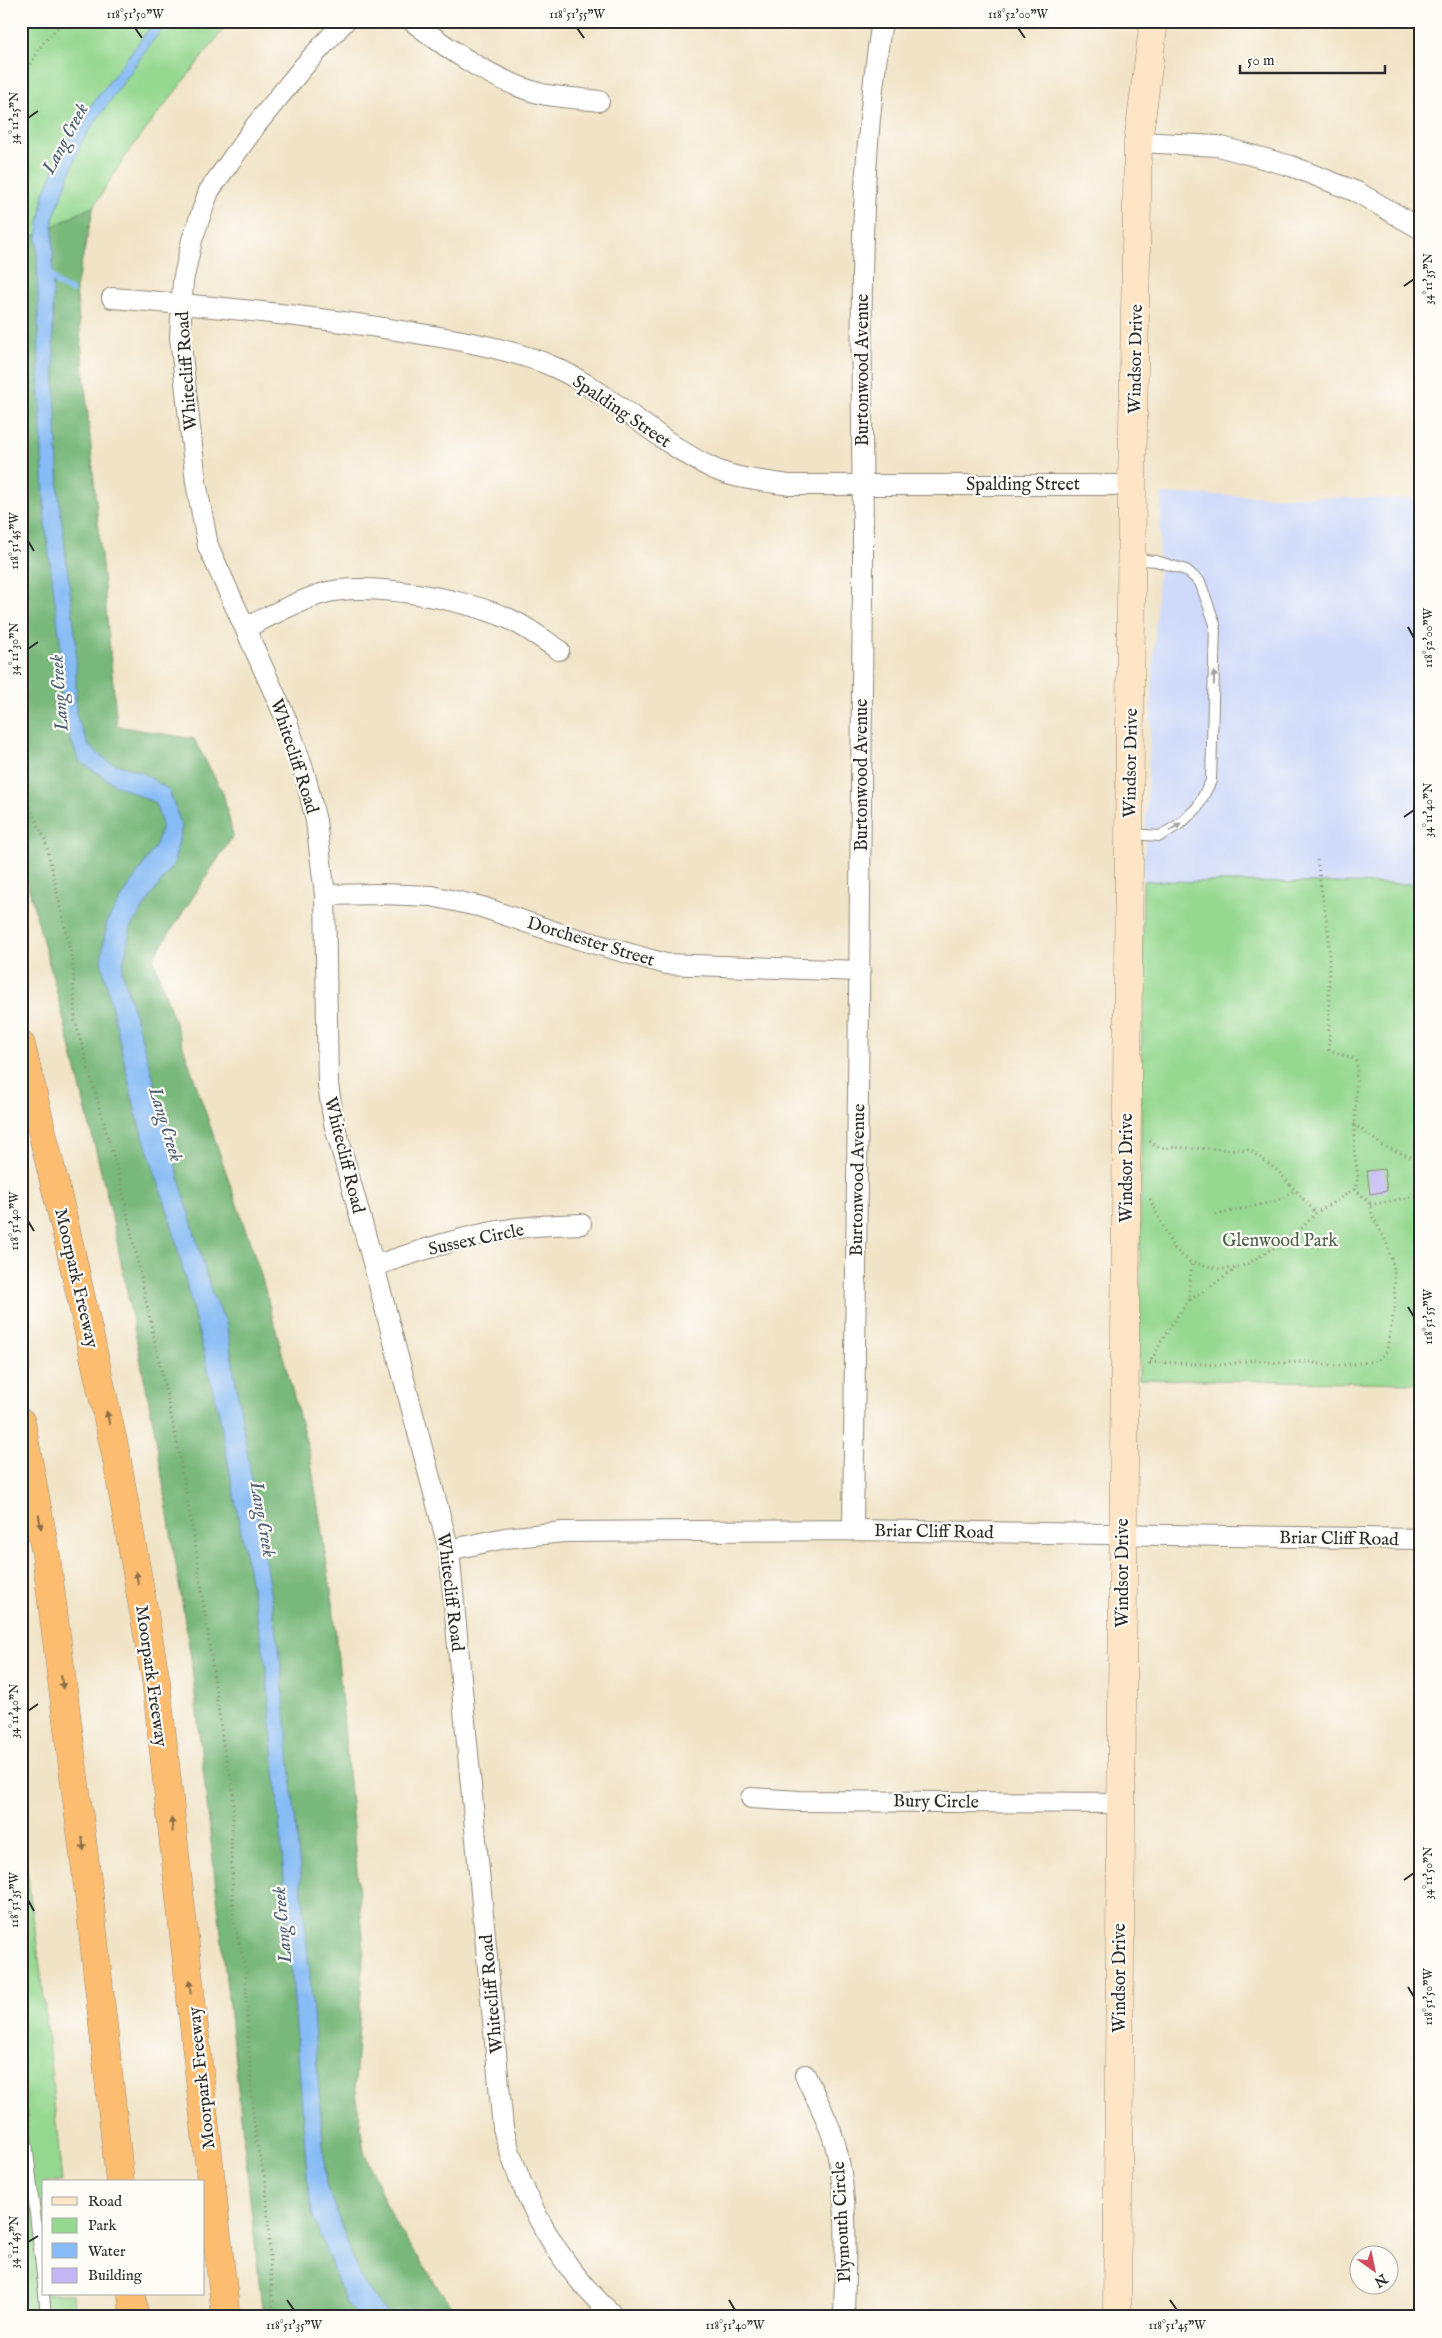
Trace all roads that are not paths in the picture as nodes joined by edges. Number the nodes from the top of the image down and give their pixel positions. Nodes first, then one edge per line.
1 (345, 21) edge
2 (412, 21) edge
3 (882, 21) edge
4 (1154, 21) edge
5 (599, 101) dead end
6 (1138, 142) junction
7 (1421, 229) edge
8 (112, 298) dead end
9 (181, 304) junction
10 (862, 484) junction
11 (1132, 485) junction
12 (1131, 559) junction
13 (245, 628) junction
14 (559, 650) dead end
15 (1129, 834) junction
16 (325, 895) junction
17 (860, 971) junction
18 (21, 1045) edge
19 (580, 1224) dead end
20 (374, 1266) junction
21 (21, 1422) edge
22 (853, 1530) junction
23 (1122, 1534) junction
24 (1421, 1539) edge
25 (449, 1550) junction
26 (751, 1798) dead end
27 (1121, 1803) junction
28 (89, 1895) junction
29 (804, 2074) dead end
30 (21, 2090) edge
31 (107, 2180) edge
32 (120, 2180) edge
33 (217, 2226) junction
34 (42, 2276) edge
35 (44, 2296) edge
36 (119, 2296) edge
37 (132, 2296) edge
38 (46, 2317) edge
39 (122, 2317) edge
40 (134, 2317) edge
41 (226, 2317) edge
42 (233, 2317) edge
43 (615, 2317) edge
44 (844, 2317) edge
45 (1117, 2317) edge

1 - 9 street, Whitecliff Road
2 - 5 street
3 - 10 street, Burtonwood Avenue
4 - 6 street, Windsor Drive
6 - 7 street
6 - 11 street, Windsor Drive
8 - 9 street, Spalding Street
9 - 10 street, Spalding Street
9 - 13 street, Whitecliff Road
10 - 11 street, Spalding Street
10 - 17 street, Burtonwood Avenue
11 - 12 street, Windsor Drive
12 - 15 street, Windsor Drive
15 -> 12 lane
13 - 14 street
13 - 16 street, Whitecliff Road
15 - 23 street, Windsor Drive
16 - 17 street, Dorchester Street
16 - 20 street, Whitecliff Road
17 - 22 street, Burtonwood Avenue
33 -> 18 highway, Moorpark Freeway
19 - 20 street, Sussex Circle
20 - 25 street, Whitecliff Road
21 -> 28 highway
22 - 23 street, Briar Cliff Road
22 - 25 street, Briar Cliff Road
23 - 24 street, Briar Cliff Road
23 - 27 street, Windsor Drive
25 - 43 street, Whitecliff Road
26 - 27 street, Bury Circle
27 - 45 street, Windsor Drive
28 - 31 highway
28 - 32 highway
29 - 44 street, Plymouth Circle
30 - 34 lane
33 - 41 highway, Moorpark Freeway
33 - 42 highway
35 - 38 lane
36 - 39 highway
37 - 40 highway

